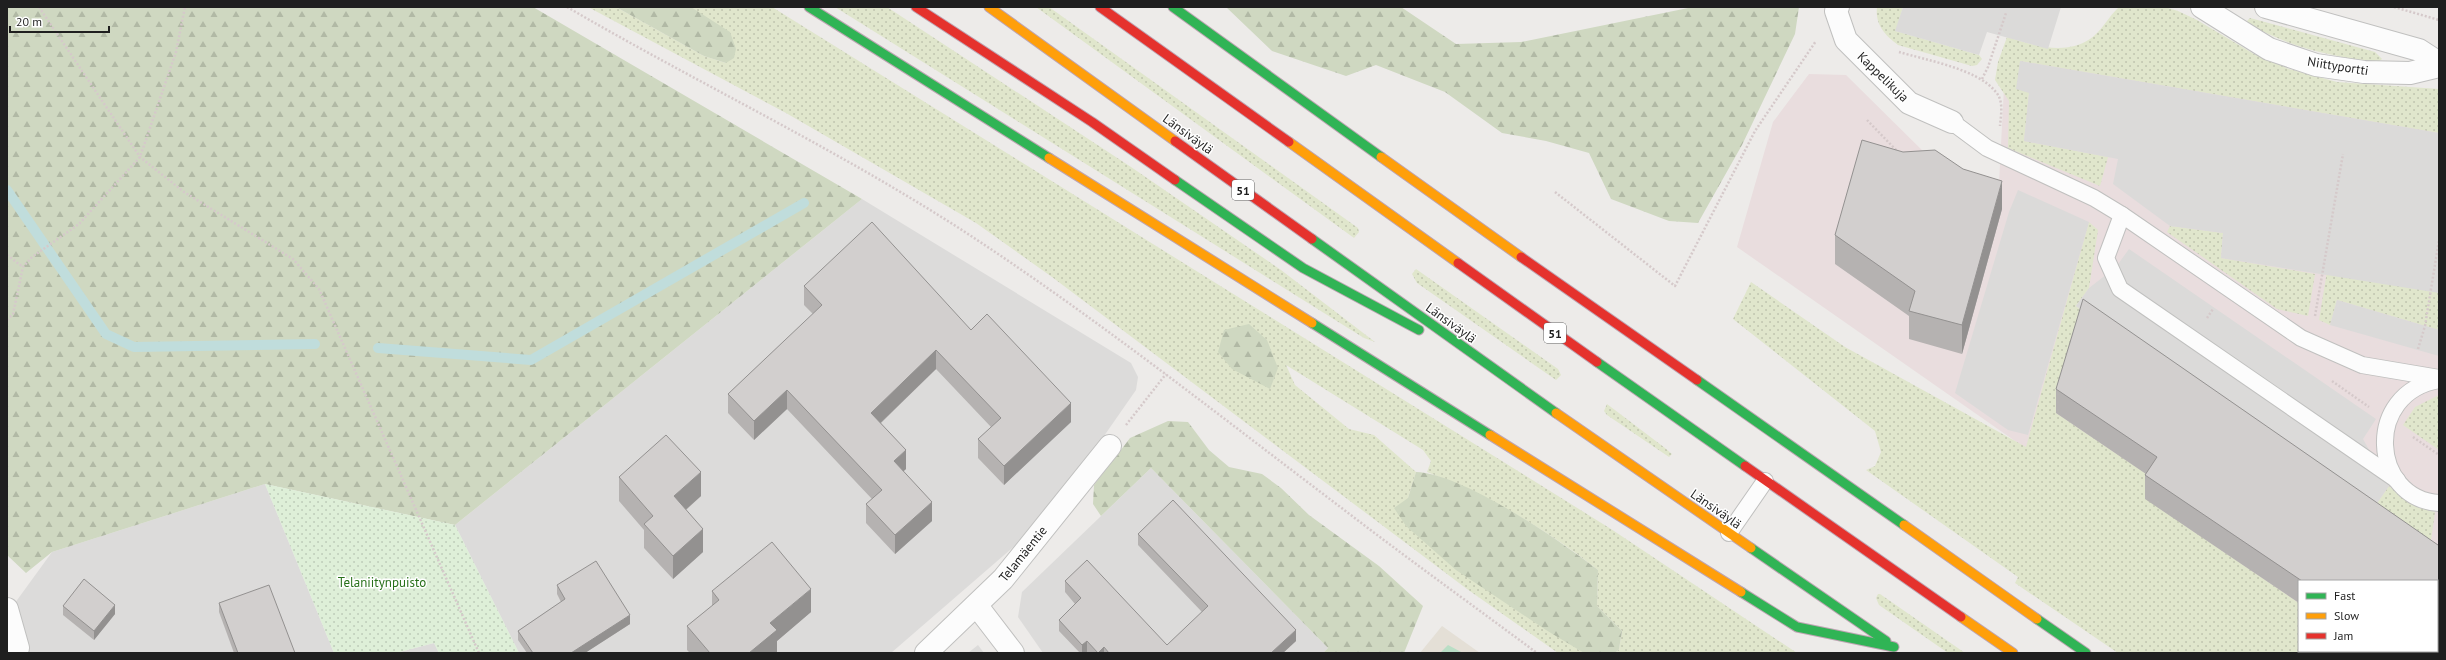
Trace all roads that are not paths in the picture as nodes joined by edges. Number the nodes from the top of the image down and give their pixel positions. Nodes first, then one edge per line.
1 (809, 7) edge
2 (916, 7) edge
3 (989, 7) edge
4 (1100, 7) edge
5 (1173, 7) edge
6 (2202, 7) edge
7 (2266, 7) edge
8 (1837, 9) edge
9 (2439, 63) edge
10 (2439, 66) edge
11 (1952, 122) joint
12 (2122, 215) junction
13 (1498, 373) junction
14 (2439, 379) edge
15 (1110, 446) road end
16 (2397, 480) junction
17 (1765, 481) junction
18 (2439, 503) edge
19 (1729, 533) junction
20 (976, 606) junction
21 (7, 609) edge
22 (1894, 647) junction
23 (15, 653) edge
24 (926, 653) edge
25 (1014, 653) edge
26 (1903, 653) edge
27 (2013, 653) edge
28 (2086, 653) edge

1 - 22 highway
2 - 13 highway
3 - 13 highway, Länsiväylä / 51
4 - 17 highway, 51
5 - 28 highway
6 - 10 street, Niittyportti
7 - 9 street
8 - 11 street, Kappelikuja
11 - 12 lane
12 - 14 lane
12 - 16 lane
13 - 19 highway, Länsiväylä / 51
14 - 16 lane
15 - 20 street, Telamäentie
16 - 18 lane
17 - 19 lane
17 - 27 highway, 51
19 - 22 highway, Länsiväylä / 51
20 - 24 street, Telamäentie
20 - 25 street
21 - 23 street
22 - 26 highway, Länsiväylä / 51

